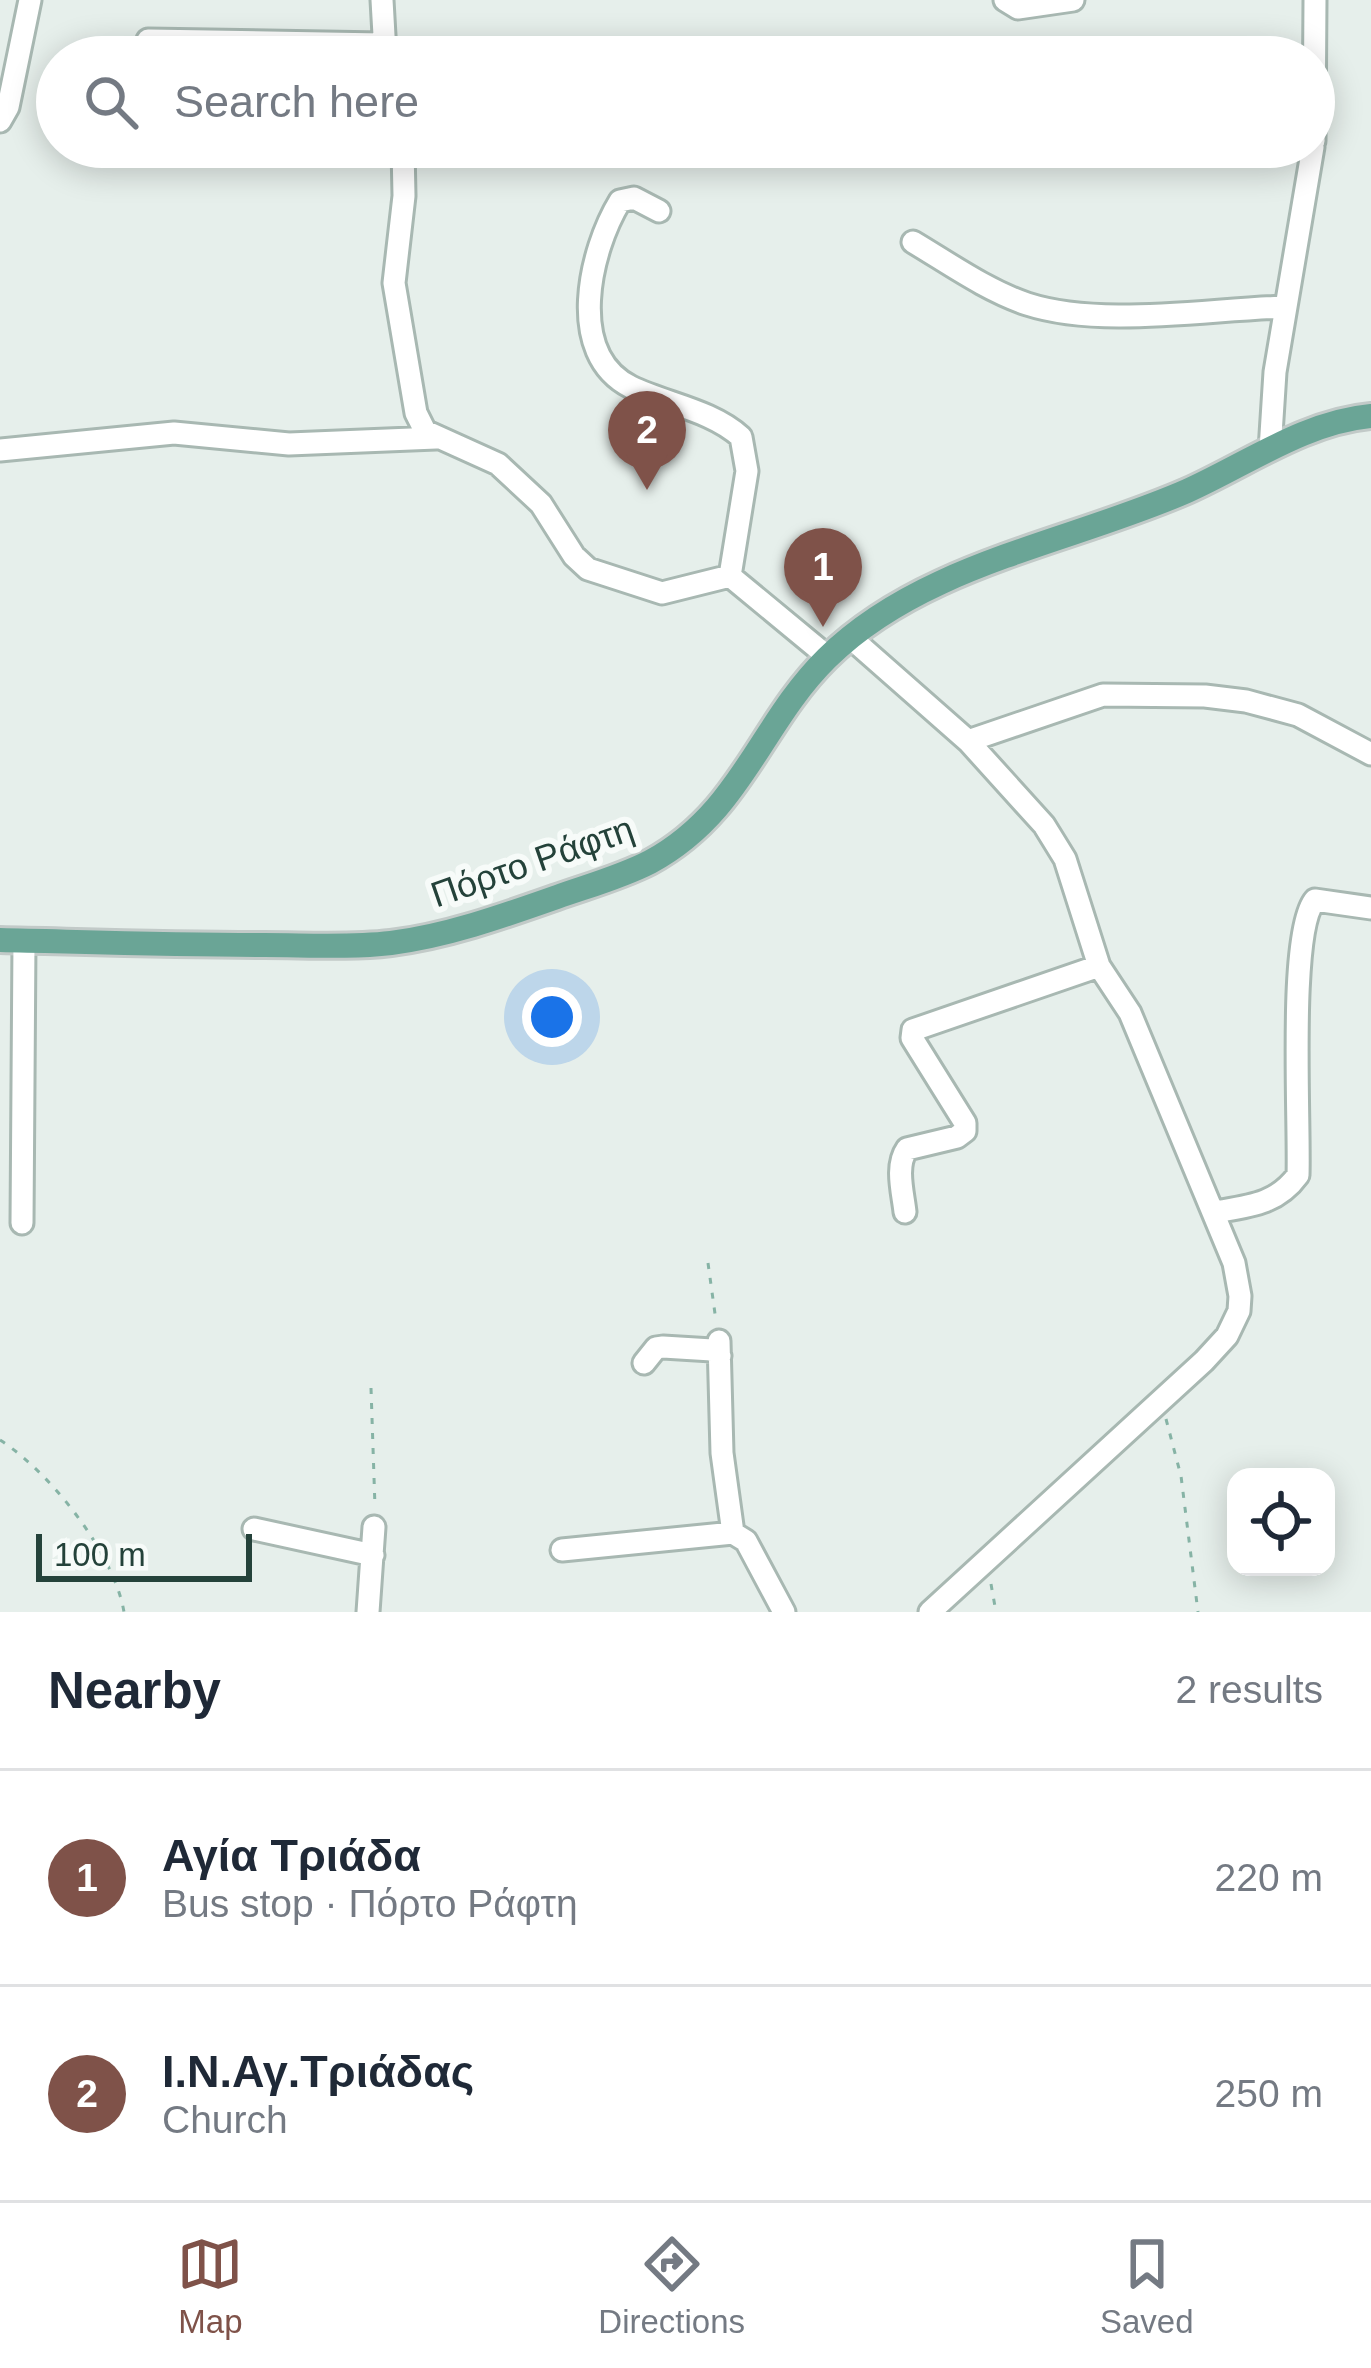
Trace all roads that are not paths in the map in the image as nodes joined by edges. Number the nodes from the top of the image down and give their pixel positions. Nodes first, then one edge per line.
1 (30, 0) edge
2 (382, 0) edge
3 (1005, 0) edge
4 (1073, 0) edge
5 (1315, 0) edge
6 (383, 36) edge
7 (1315, 36) edge
8 (0, 121) edge
9 (403, 168) edge
10 (1310, 168) edge
11 (659, 211) dead end
12 (913, 242) dead end
13 (1286, 308) junction
14 (1371, 416) edge
15 (436, 438) junction
16 (1270, 450) junction
17 (0, 451) edge
18 (730, 576) junction
19 (851, 638) junction
20 (828, 657) junction
21 (968, 741) junction
22 (1371, 754) edge
23 (1371, 908) edge
24 (12, 941) edge
25 (1099, 966) junction
26 (1215, 1211) junction
27 (905, 1212) dead end
28 (22, 1223) dead end
29 (644, 1363) dead end
30 (374, 1527) road end
31 (254, 1528) dead end
32 (733, 1533) junction
33 (562, 1550) dead end
34 (373, 1555) junction
35 (368, 1612) edge
36 (784, 1612) edge
37 (930, 1612) edge

1 - 8 street
2 - 6 street
3 - 4 street
5 - 7 street
9 - 15 street
10 - 13 street
11 - 18 street
12 - 13 street
13 - 16 street
14 - 16 main road, Πόρτο Ράφτη
15 - 17 street
15 - 18 street
16 - 19 main road, Πόρτο Ράφτη
18 - 20 street
19 - 20 main road, Πόρτο Ράφτη
19 - 21 street
20 - 24 main road, Πόρτο Ράφτη
21 - 22 street
21 - 25 street
23 - 26 street
24 - 28 street
25 - 26 street
25 - 27 street
26 - 37 street
29 - 32 street
30 - 34 street
31 - 34 street
32 - 33 street
32 - 36 street
34 - 35 street

